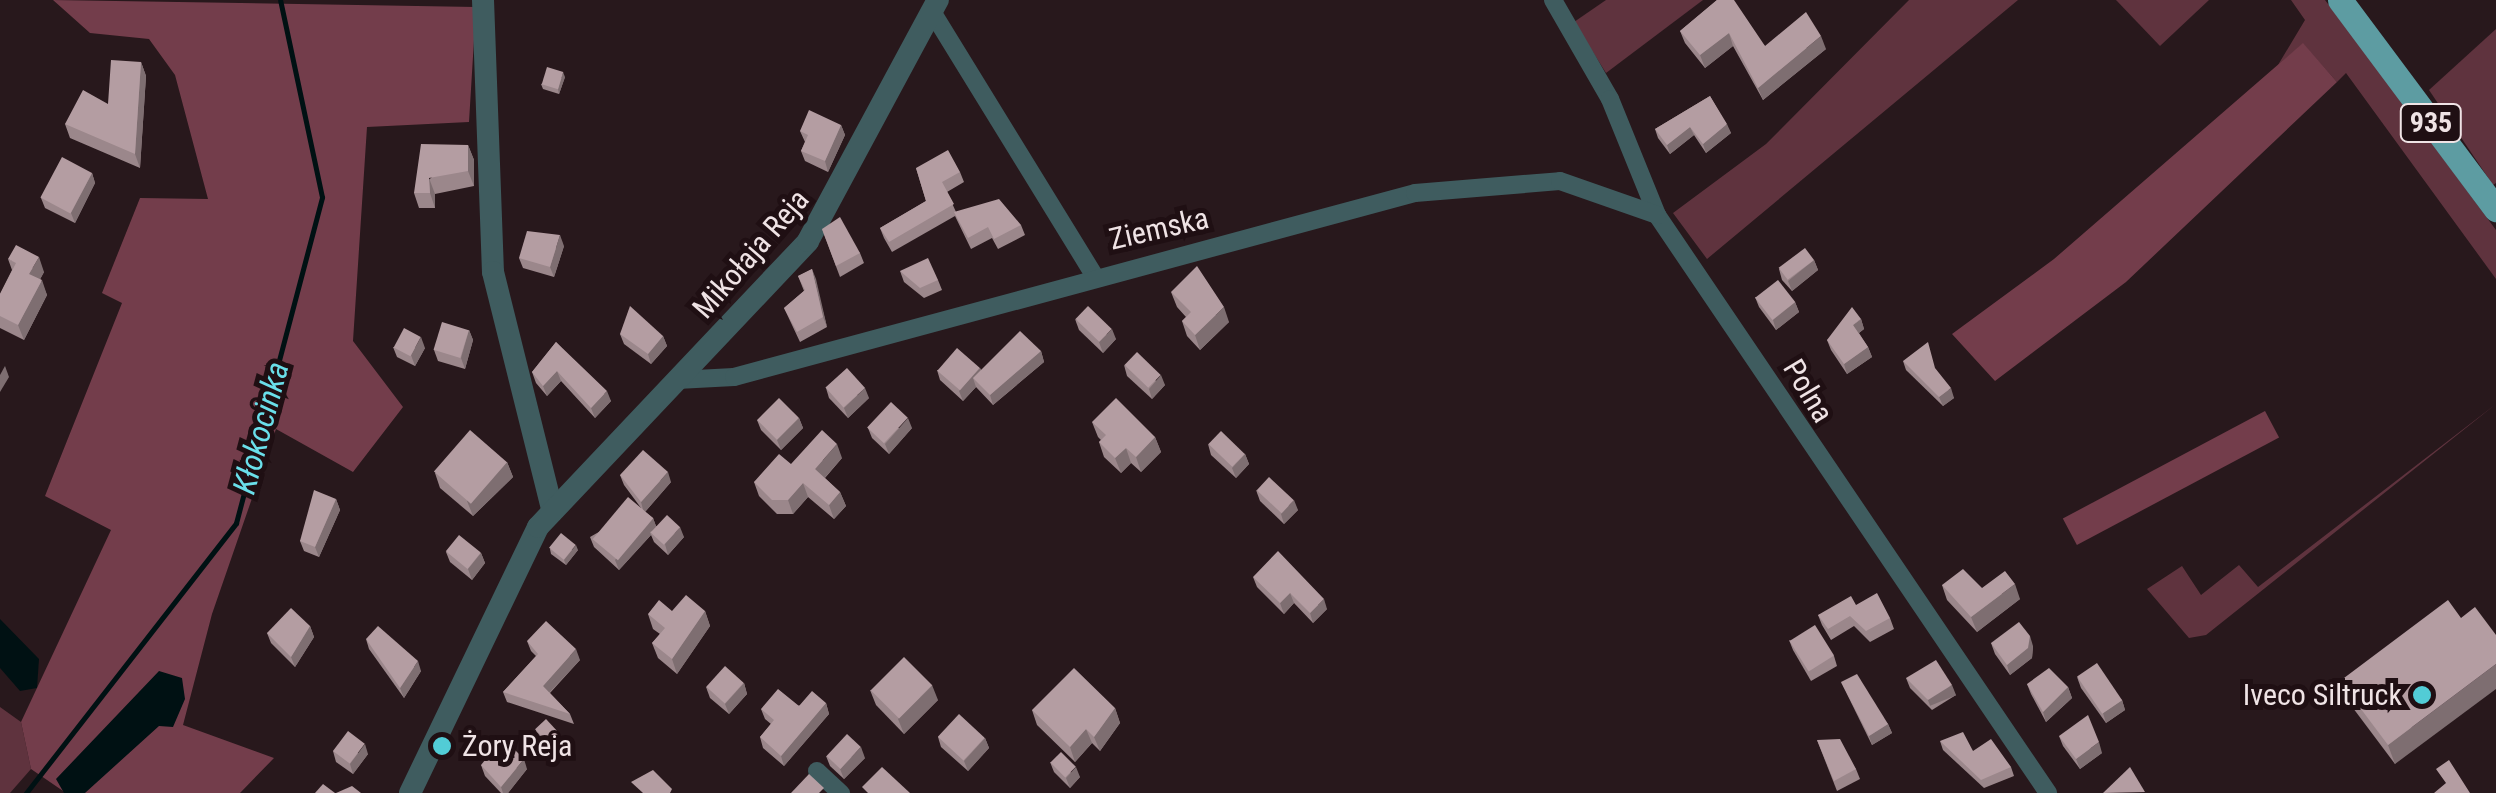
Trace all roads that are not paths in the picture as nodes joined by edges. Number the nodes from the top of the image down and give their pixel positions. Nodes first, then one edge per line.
1 (483, 0) edge
2 (1553, 0) edge
3 (2340, 0) edge
4 (929, 3) edge
5 (2496, 209) edge
6 (1656, 215) junction
7 (1093, 272) junction
8 (677, 380) junction
9 (552, 508) junction
10 (817, 771) dead end
11 (410, 793) edge
12 (841, 793) edge
13 (2048, 793) edge

1 - 9 street
2 - 6 street, Polna
3 - 5 main road, 935
4 - 7 street
4 - 8 street, Mikołaja Reja
6 - 7 street, Ziemska
6 - 13 street, Polna
7 - 8 street, Ziemska
8 - 9 street, Mikołaja Reja
9 - 11 street, Mikołaja Reja
10 - 12 street

